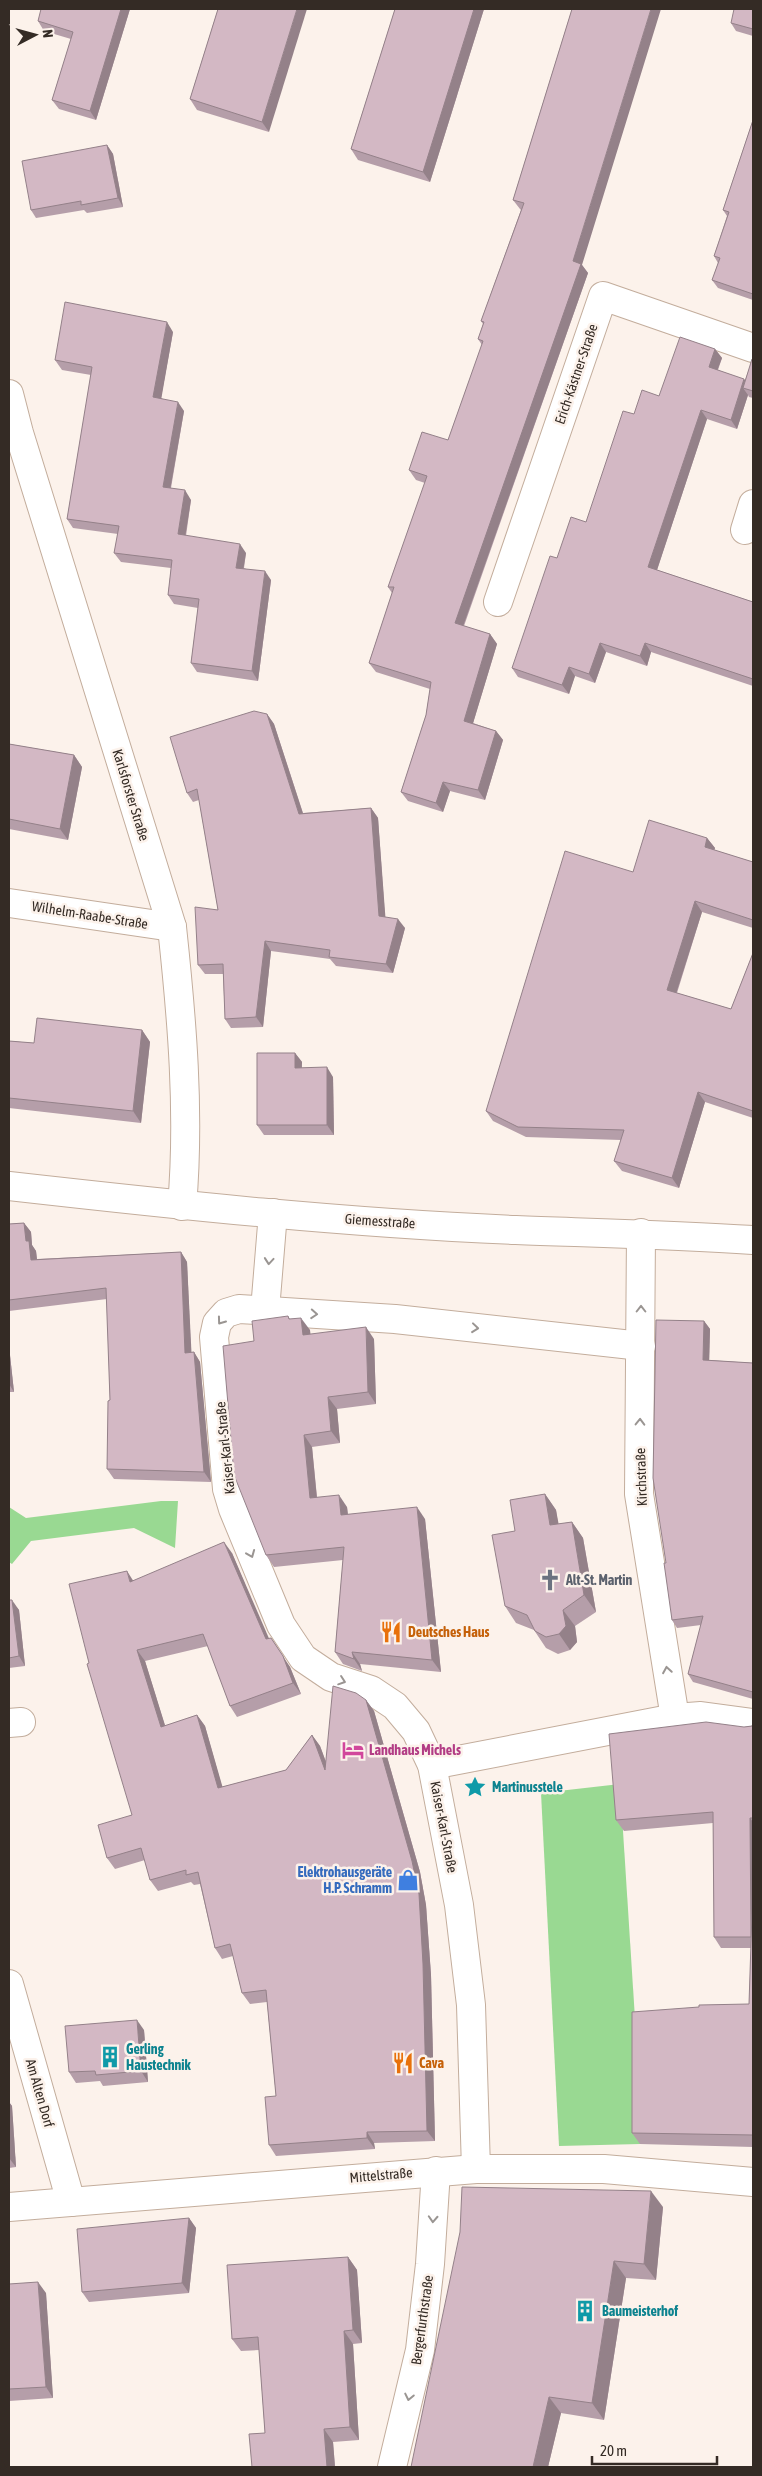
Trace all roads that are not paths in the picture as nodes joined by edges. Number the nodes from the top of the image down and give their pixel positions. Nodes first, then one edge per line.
1 (753, 348) edge
2 (9, 394) edge
3 (753, 504) edge
4 (745, 530) dead end
5 (498, 602) dead end
6 (9, 903) edge
7 (172, 928) junction
8 (9, 1186) edge
9 (182, 1206) junction
10 (273, 1212) junction
11 (641, 1233) junction
12 (753, 1240) edge
13 (265, 1310) junction
14 (641, 1346) junction
15 (675, 1718) junction
16 (753, 1723) edge
17 (432, 1765) junction
18 (9, 1984) edge
19 (476, 2168) junction
20 (436, 2171) junction
21 (753, 2182) edge
22 (71, 2202) junction
23 (9, 2207) edge
24 (392, 2467) edge

1 - 5 street, Erich-Kästner-Straße
2 - 7 street, Karlsforster Straße
3 - 4 street
6 - 7 street, Wilhelm-Raabe-Straße
7 - 9 street, Karlsforster Straße
8 - 9 street, Giemesstraße
9 - 10 street, Giemesstraße
10 - 11 street, Giemesstraße
10 -> 13 street
11 - 12 street, Giemesstraße
14 -> 11 street, Kirchstraße
13 -> 14 street, Kaiser-Karl-Straße
13 -> 17 street, Kaiser-Karl-Straße
15 -> 14 street, Kirchstraße
15 - 16 street
15 - 17 street
17 - 19 street, Kaiser-Karl-Straße
18 - 22 street, Am Alten Dorf
19 - 20 street, Mittelstraße
19 - 21 street, Mittelstraße
20 - 22 street, Mittelstraße
20 -> 24 street, Bergerfurthstraße
22 - 23 street, Mittelstraße

